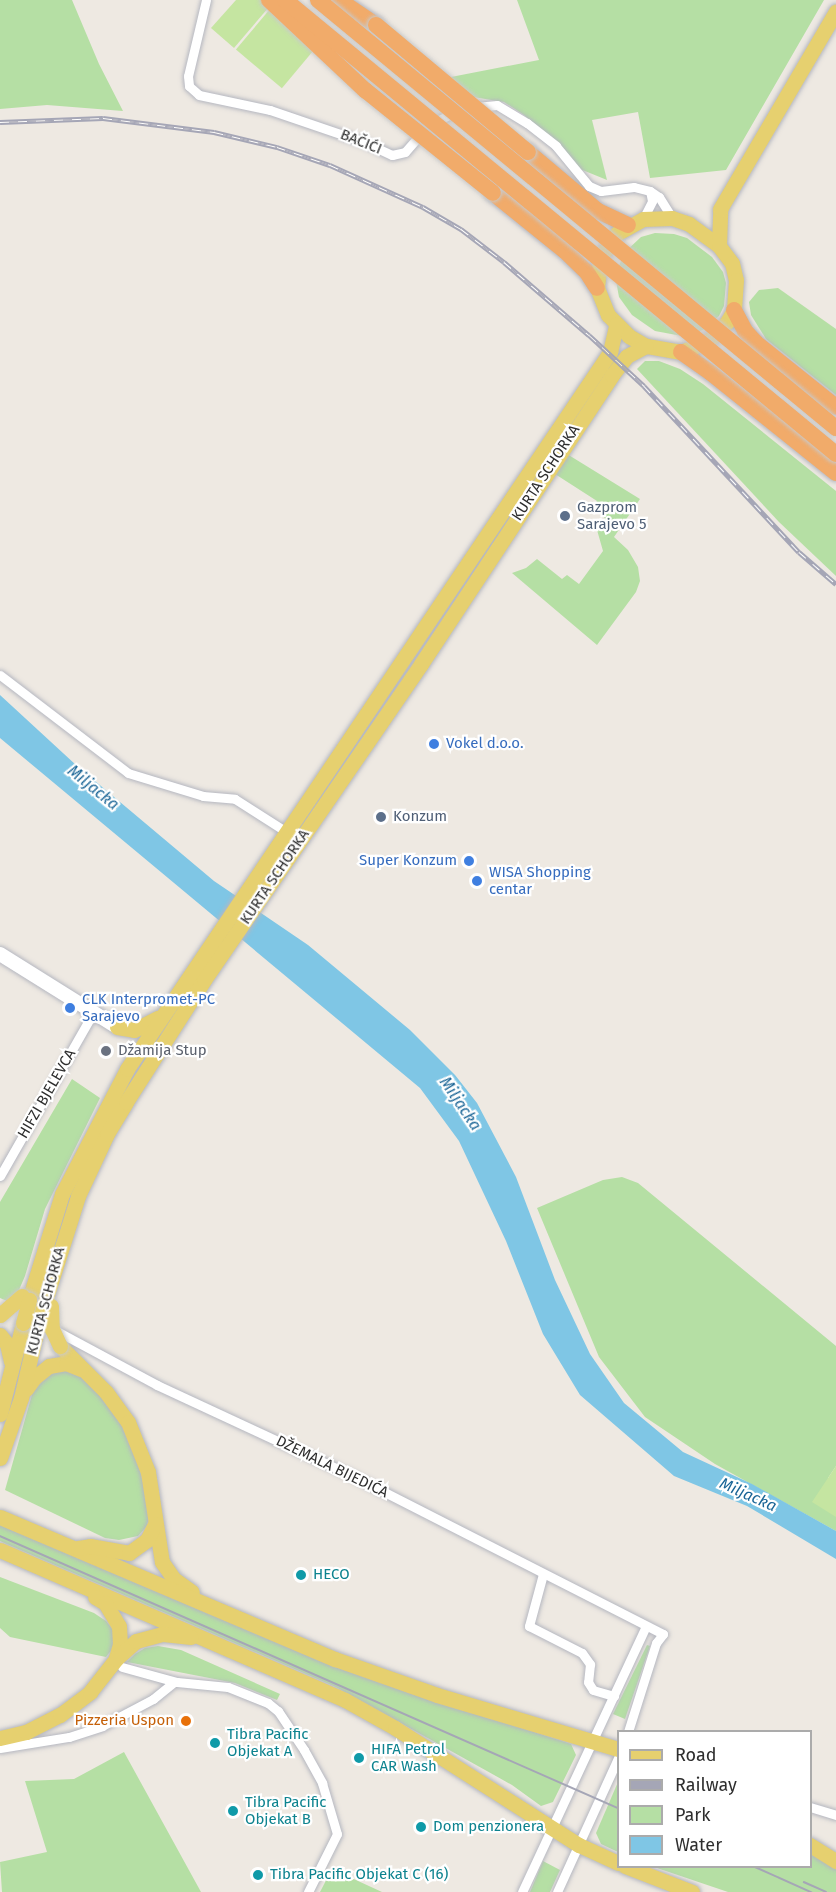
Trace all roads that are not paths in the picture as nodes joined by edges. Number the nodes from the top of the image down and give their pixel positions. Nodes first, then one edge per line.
1 (206, 0) edge
2 (269, 0) edge
3 (285, 0) edge
4 (318, 0) edge
5 (339, 0) edge
6 (836, 11) edge
7 (650, 191) junction
8 (720, 209) junction
9 (672, 218) junction
10 (636, 222) junction
11 (689, 224) junction
12 (719, 246) junction
13 (597, 288) junction
14 (734, 310) junction
15 (616, 325) junction
16 (646, 346) junction
17 (681, 352) junction
18 (836, 407) edge
19 (836, 428) edge
20 (836, 454) edge
21 (836, 473) edge
22 (0, 675) edge
23 (285, 831) junction
24 (0, 954) edge
25 (94, 1011) junction
26 (163, 1014) junction
27 (117, 1027) junction
28 (128, 1069) junction
29 (0, 1176) edge
30 (39, 1299) junction
31 (0, 1303) edge
32 (0, 1315) edge
33 (30, 1326) junction
34 (0, 1335) edge
35 (83, 1370) junction
36 (12, 1371) junction
37 (21, 1398) junction
38 (6, 1418) edge
39 (0, 1458) edge
40 (0, 1517) edge
41 (155, 1524) junction
42 (75, 1548) junction
43 (0, 1550) edge
44 (50, 1571) junction
45 (543, 1574) junction
46 (208, 1606) junction
47 (646, 1626) junction
48 (204, 1638) junction
49 (119, 1663) junction
50 (174, 1682) junction
51 (614, 1696) junction
52 (628, 1730) edge
53 (0, 1738) edge
54 (592, 1741) junction
55 (0, 1748) edge
56 (617, 1749) edge
57 (617, 1760) edge
58 (812, 1808) edge
59 (836, 1815) edge
60 (552, 1828) junction
61 (579, 1845) junction
62 (812, 1846) edge
63 (836, 1861) edge
64 (617, 1863) edge
65 (630, 1868) edge
66 (308, 1892) edge
67 (522, 1892) edge
68 (557, 1892) edge
69 (692, 1892) edge

1 - 7 street, BAČIĆI
2 - 13 highway, bridge
3 - 20 highway, bridge
4 - 19 highway, bridge
5 - 10 highway, bridge
6 - 8 main road
7 - 9 street
7 - 10 street
8 - 11 main road
8 - 12 main road
9 - 10 main road
9 - 11 main road
10 - 13 main road
11 - 12 main road
12 - 14 main road
13 - 15 main road
14 - 17 main road
14 - 18 highway
15 - 16 main road
15 - 23 main road, KURTA SCHORKA
16 - 17 main road
16 - 30 main road, KURTA SCHORKA
17 - 21 highway
22 - 23 street
23 - 26 main road, KURTA SCHORKA
24 - 25 main road
25 - 27 main road
25 - 29 street, HIFZI BJELEVCA
26 - 27 main road
26 - 28 main road, KURTA SCHORKA
27 - 28 main road
28 - 30 main road, KURTA SCHORKA
30 - 32 main road, bridge
30 - 33 main road, KURTA SCHORKA, bridge
30 - 35 main road, bridge
31 - 45 street, DŽEMALA BIJEDIĆA
33 - 36 main road, KURTA SCHORKA
33 - 37 main road, KURTA SCHORKA
34 - 36 main road
35 - 37 main road
35 - 41 main road
36 - 38 main road, KURTA SCHORKA
37 - 38 main road, KURTA SCHORKA
38 - 39 main road, KURTA SCHORKA
40 - 42 main road
41 - 42 main road
41 - 46 main road
42 - 46 main road
43 - 44 main road
44 - 48 main road
44 - 49 main road
45 - 47 street, DŽEMALA BIJEDIĆA
45 - 51 street
46 - 54 main road
47 - 51 street
47 - 52 street, DŽEMALA BIJEDIĆA
48 - 49 main road
48 - 60 main road
49 - 50 street
49 - 53 main road
50 - 55 street
50 - 66 street
51 - 54 street
54 - 56 main road
54 - 60 street
57 - 61 street
58 - 59 street
60 - 61 main road
60 - 67 street
61 - 64 main road
61 - 68 street
62 - 63 main road
65 - 69 main road

